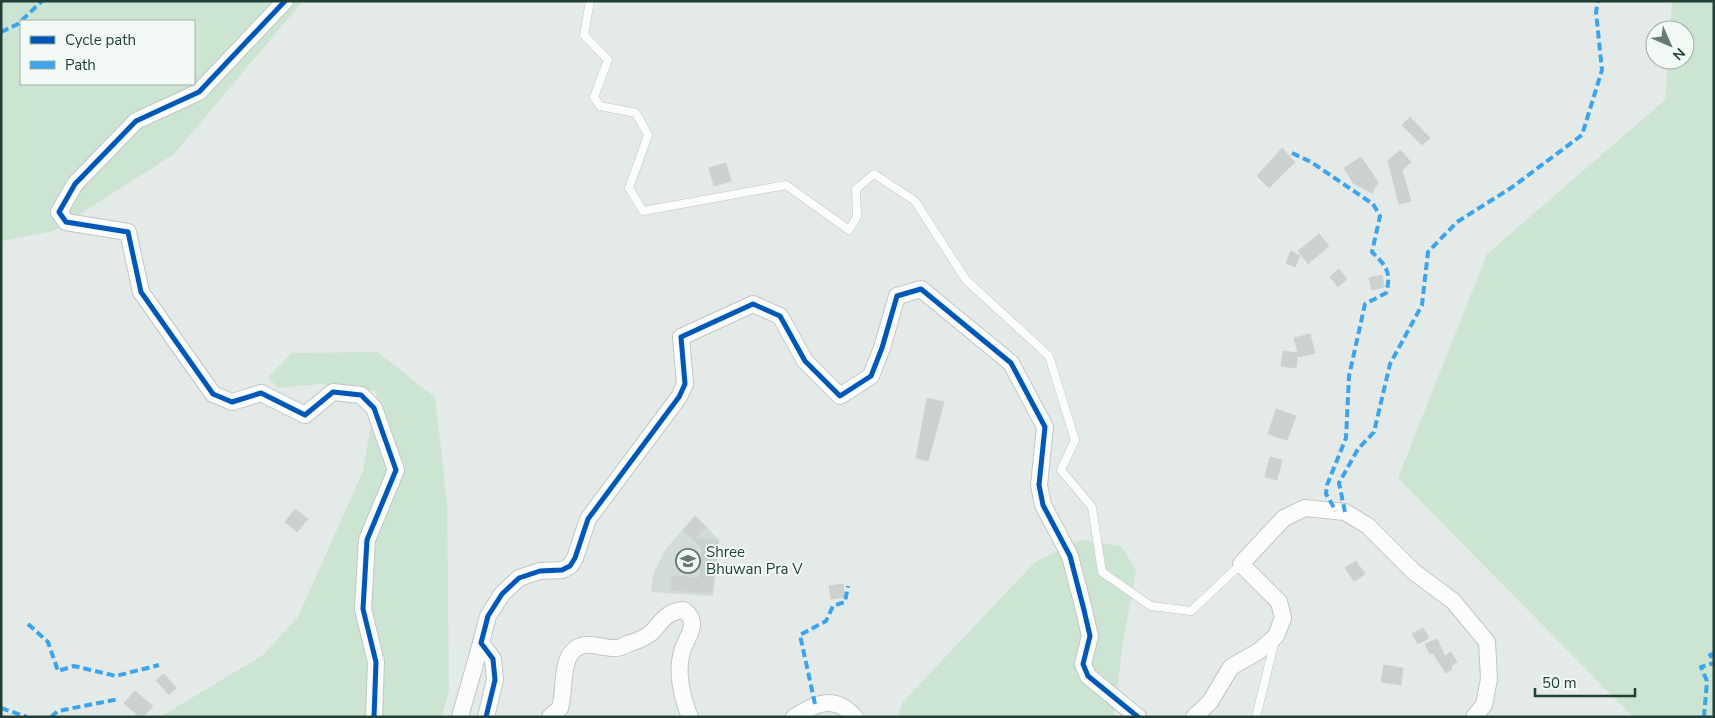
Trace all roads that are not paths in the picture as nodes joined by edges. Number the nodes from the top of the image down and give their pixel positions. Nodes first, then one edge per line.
1 (285, 1) edge
2 (590, 1) edge
3 (1241, 564) junction
4 (1276, 636) junction
5 (481, 643) junction
6 (374, 717) edge
7 (460, 717) edge
8 (486, 717) edge
9 (550, 717) edge
10 (690, 717) edge
11 (794, 717) edge
12 (855, 717) edge
13 (1138, 717) edge
14 (1194, 717) edge
15 (1256, 717) edge
16 (1474, 717) edge

1 - 6 street
2 - 3 lane
3 - 4 street
3 - 16 street
4 - 14 street
4 - 15 lane
5 - 7 street
5 - 8 street
5 - 13 street
9 - 10 street
11 - 12 street

